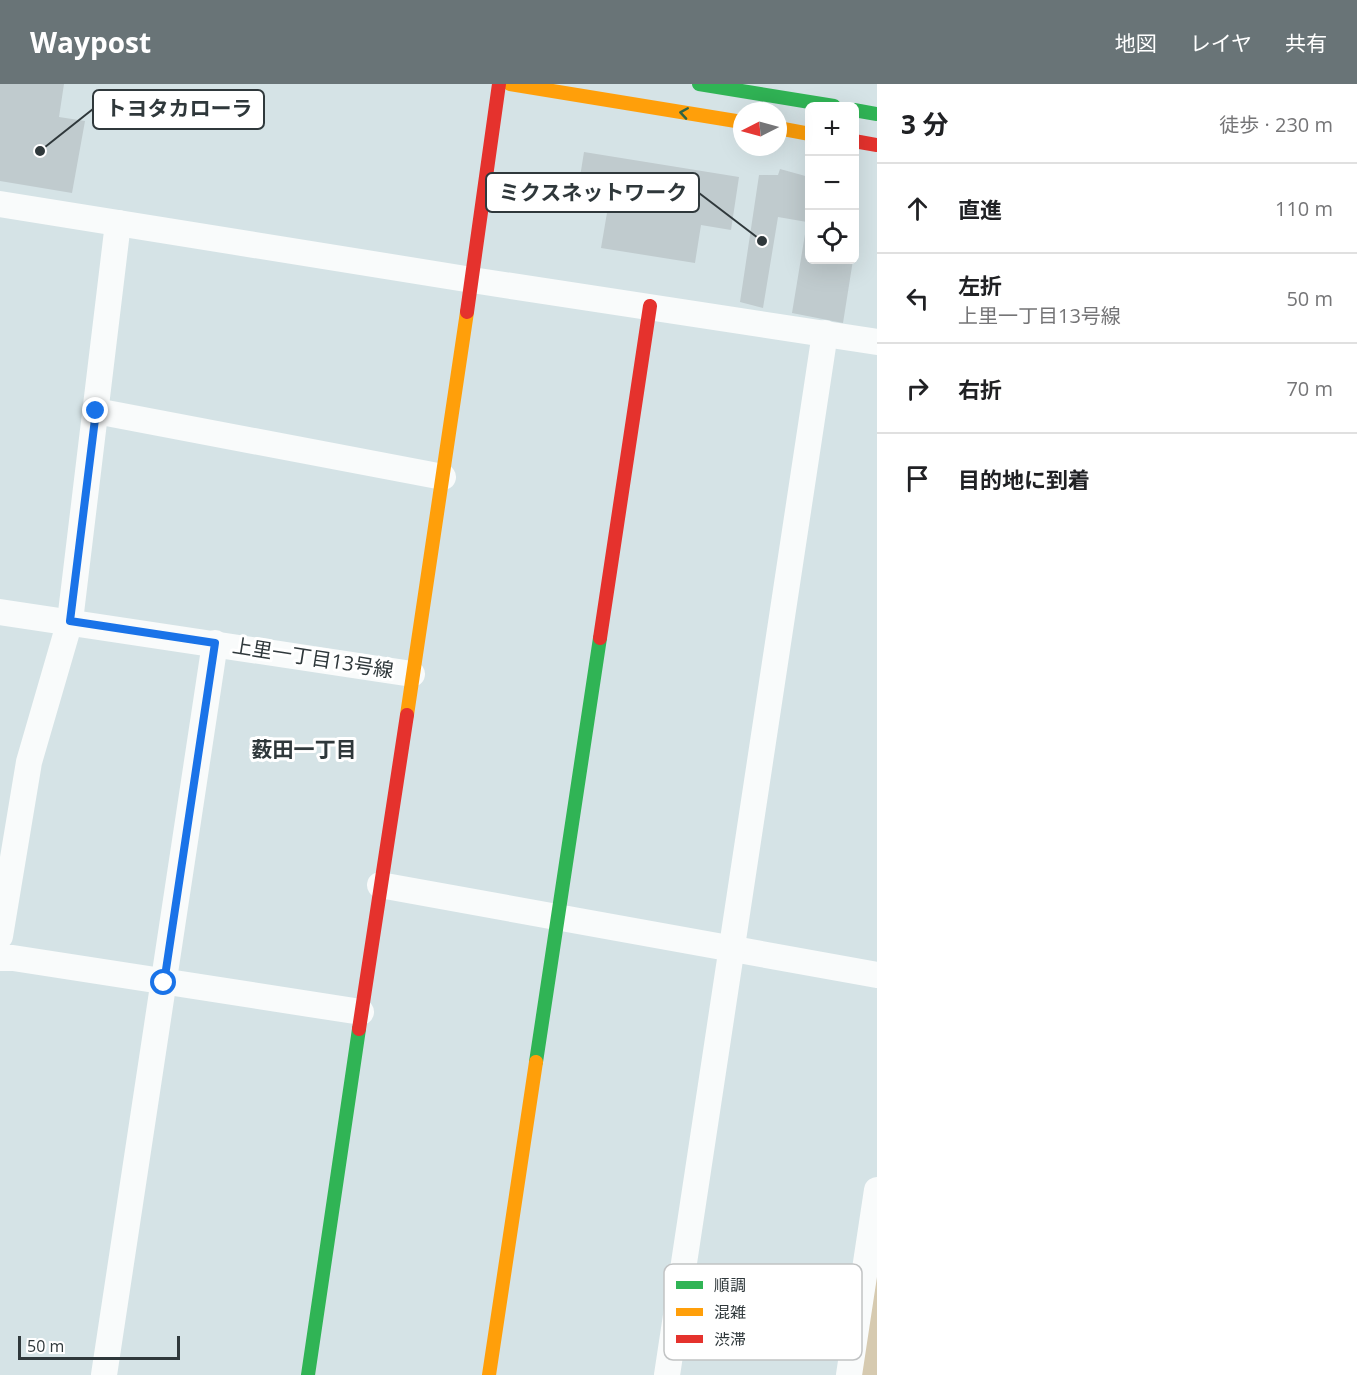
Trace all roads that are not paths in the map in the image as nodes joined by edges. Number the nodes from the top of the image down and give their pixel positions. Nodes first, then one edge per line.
1 (499, 84) edge
2 (510, 84) edge
3 (699, 84) edge
4 (809, 102) edge
5 (859, 111) edge
6 (877, 114) edge
7 (733, 121) edge
8 (787, 130) edge
9 (805, 133) edge
10 (859, 142) edge
11 (877, 145) edge
12 (0, 204) edge
13 (118, 223) junction
14 (472, 280) junction
15 (650, 306) junction
16 (825, 333) junction
17 (877, 342) edge
18 (96, 411) junction
19 (442, 477) junction
20 (0, 612) edge
21 (70, 621) junction
22 (215, 643) junction
23 (412, 674) junction
24 (380, 885) junction
25 (557, 917) junction
26 (0, 936) edge
27 (731, 948) junction
28 (0, 958) edge
29 (877, 975) edge
30 (164, 983) junction
31 (360, 1012) junction
32 (877, 1190) edge
33 (684, 1264) edge
34 (862, 1289) edge
35 (669, 1360) edge
36 (851, 1360) edge
37 (104, 1375) edge
38 (308, 1375) edge
39 (489, 1375) edge
40 (667, 1375) edge
41 (849, 1375) edge

1 - 14 main road
7 -> 2 main road
3 - 4 main road
5 - 6 main road
8 - 9 main road
10 - 11 main road
12 - 13 street
13 - 14 street
13 - 18 street
14 - 15 street
14 - 19 main road
15 - 16 street
15 - 25 main road
16 - 17 street
16 - 27 street
18 - 19 street
18 - 21 street
19 - 23 main road
20 - 21 street, 上里一丁目13号線
21 - 22 street, 上里一丁目13号線
21 - 26 street
22 - 23 street, 上里一丁目13号線
22 - 30 street
23 - 24 main road
24 - 25 street
24 - 31 main road
25 - 27 street
25 - 39 main road
27 - 29 street
27 - 33 street
28 - 30 street
30 - 31 street
30 - 37 street
31 - 38 main road
32 - 34 street
35 - 40 street
36 - 41 street

